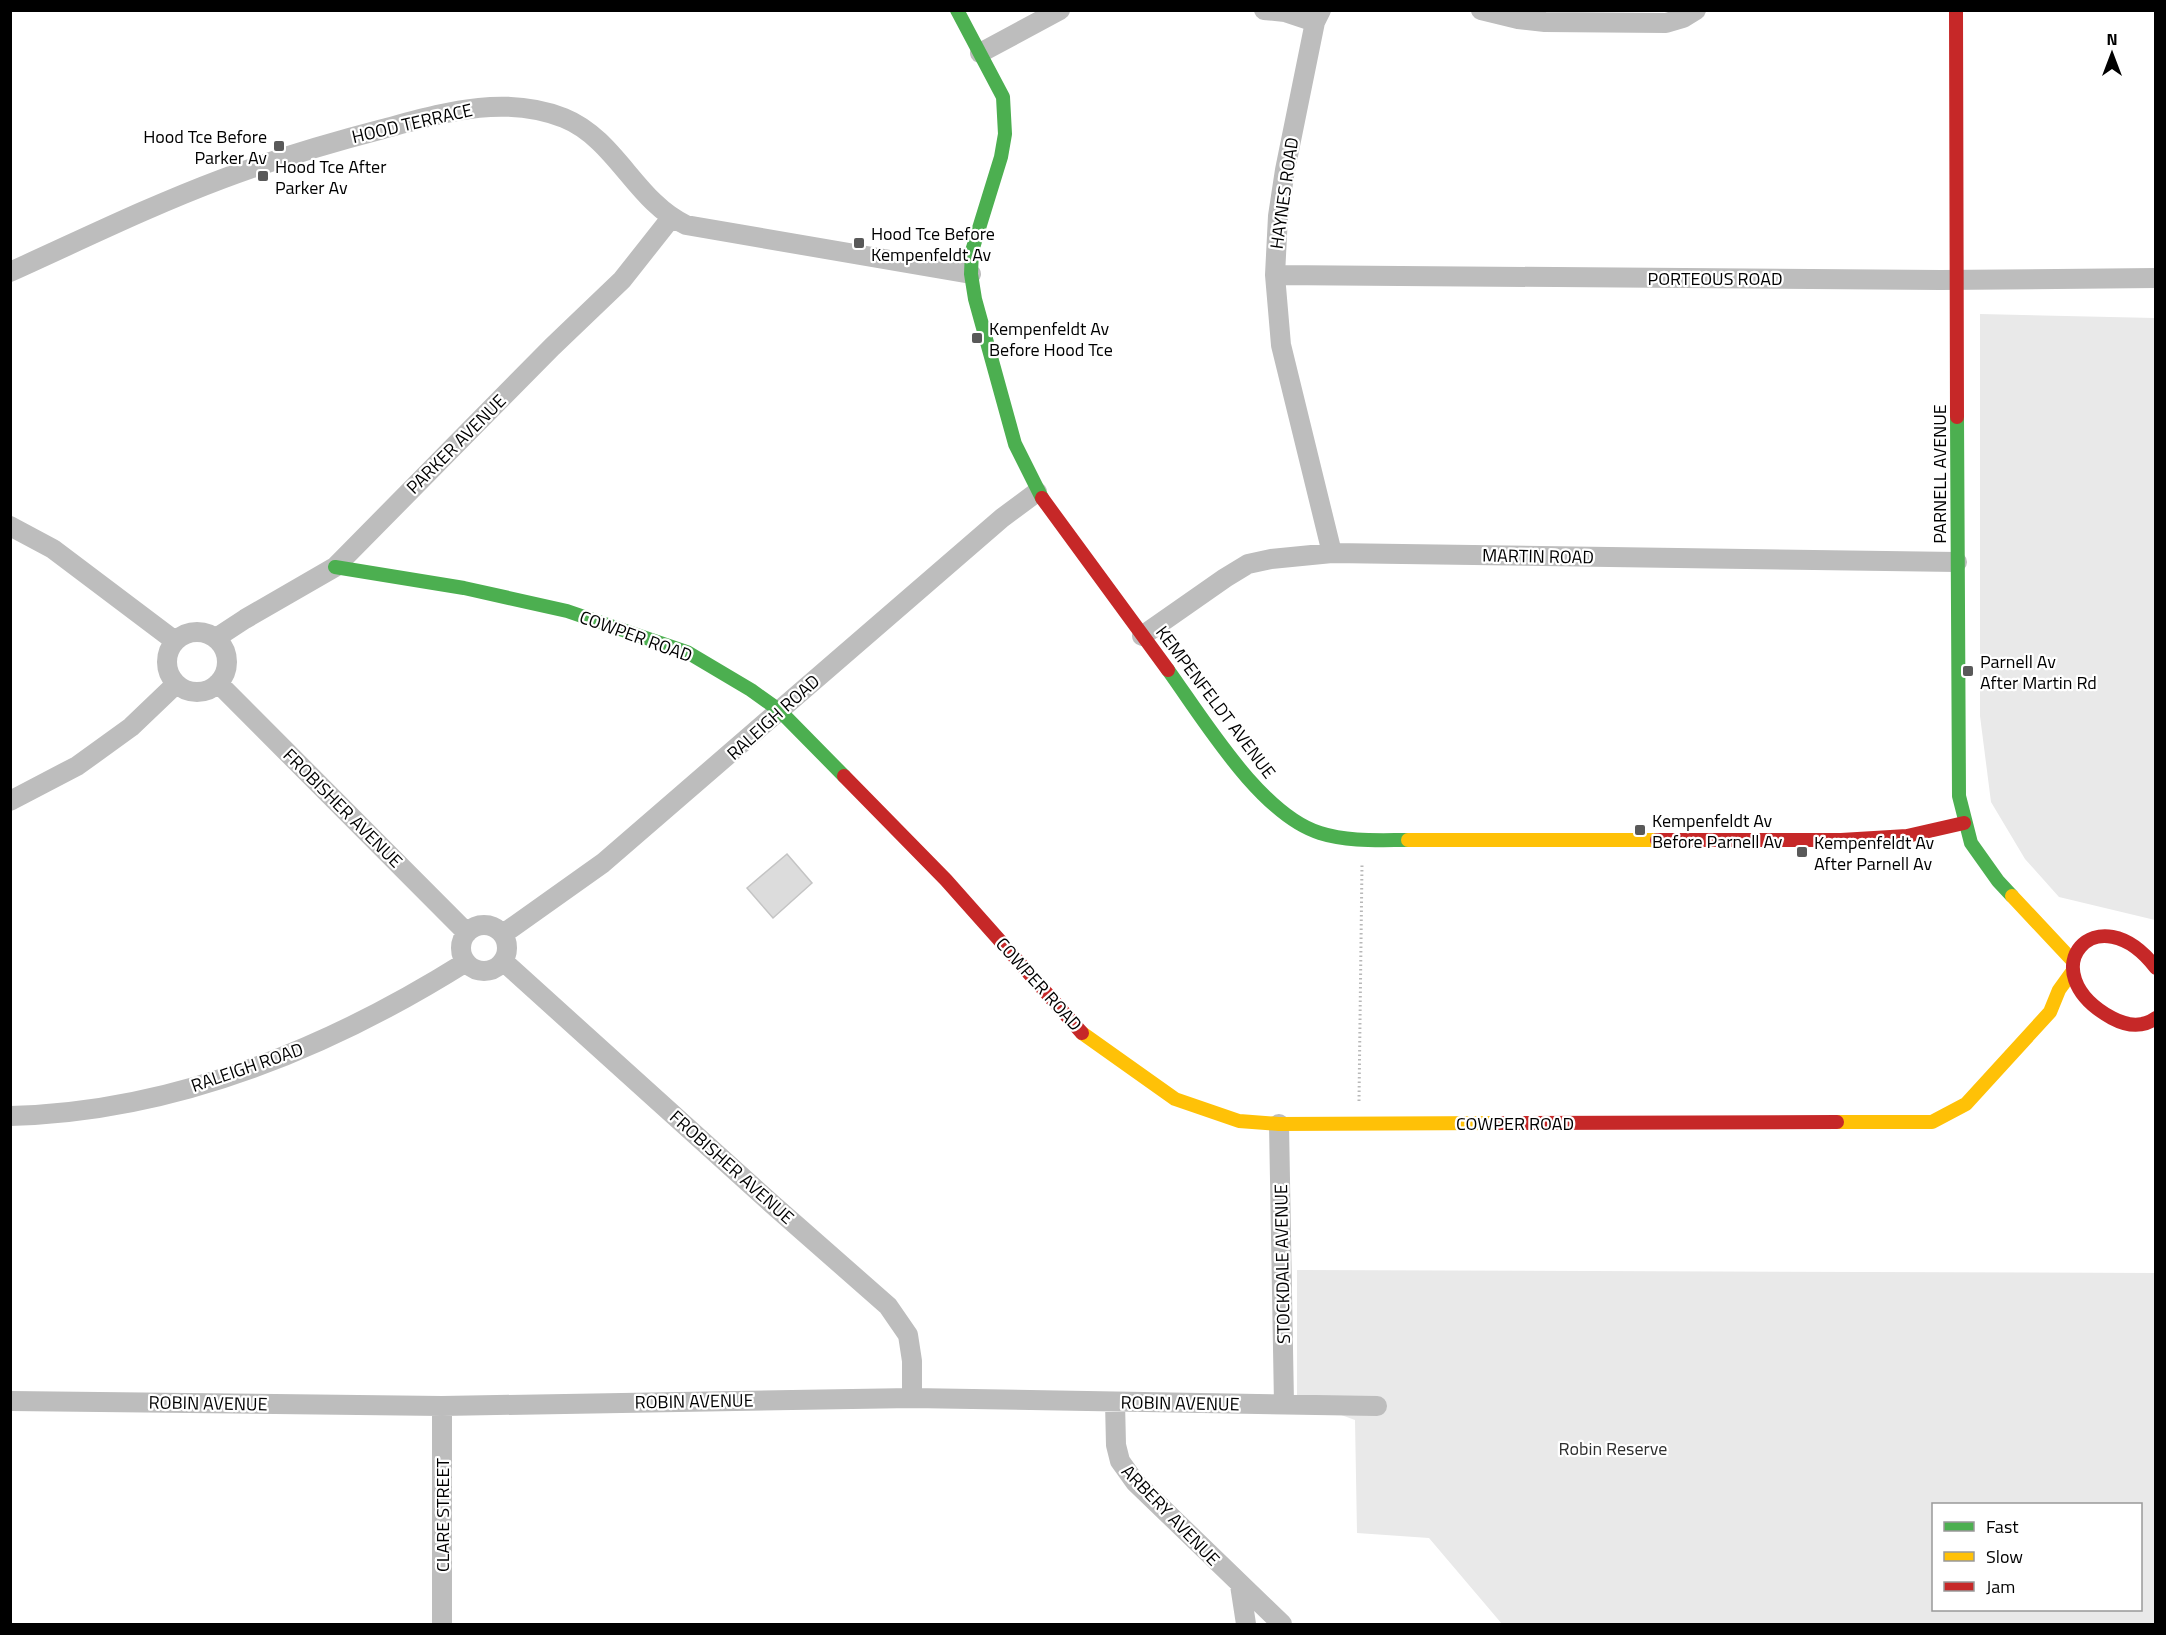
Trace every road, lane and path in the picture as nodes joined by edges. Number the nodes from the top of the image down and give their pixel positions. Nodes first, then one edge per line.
1 (957, 10) edge
2 (1060, 10) edge
3 (1264, 10) edge
4 (1481, 10) edge
5 (1696, 10) edge
6 (1956, 10) edge
7 (1318, 16) edge
8 (980, 53) junction
9 (671, 218) junction
10 (10, 272) edge
11 (971, 274) junction
12 (1275, 275) junction
13 (2156, 278) edge
14 (1956, 280) junction
15 (1037, 492) junction
16 (10, 526) edge
17 (1332, 553) junction
18 (1957, 562) junction
19 (335, 567) junction
20 (1143, 636) junction
21 (216, 638) junction
22 (175, 640) junction
23 (218, 683) junction
24 (176, 684) junction
25 (779, 710) junction
26 (10, 801) edge
27 (1964, 823) junction
28 (1362, 840) junction
29 (2030, 914) junction
30 (467, 933) junction
31 (503, 934) junction
32 (2096, 936) junction
33 (2136, 948) junction
34 (2156, 953) edge
35 (503, 961) junction
36 (466, 962) junction
37 (2072, 966) junction
38 (2156, 968) edge
39 (2095, 1007) junction
40 (2050, 1012) junction
41 (2156, 1018) edge
42 (2135, 1025) junction
43 (2148, 1038) dead end
44 (10, 1116) edge
45 (1359, 1123) junction
46 (1279, 1124) junction
47 (912, 1398) junction
48 (10, 1401) edge
49 (1115, 1402) junction
50 (1284, 1404) junction
51 (442, 1406) junction
52 (1377, 1406) dead end
53 (1240, 1585) junction
54 (442, 1624) edge
55 (1246, 1624) edge
56 (1282, 1624) edge

1 - 8 street, KEMPENFELDT AVENUE
2 - 8 street
3 - 7 street
4 - 5 street
6 - 14 street, PARNELL AVENUE
7 - 12 street, HAYNES ROAD
8 - 11 street, KEMPENFELDT AVENUE
9 - 10 street, HOOD TERRACE
9 - 11 street, HOOD TERRACE
9 - 19 street, PARKER AVENUE
11 - 15 street, KEMPENFELDT AVENUE
12 - 14 street, PORTEOUS ROAD
12 - 17 street, HAYNES ROAD
13 - 14 street, PORTEOUS ROAD
14 - 18 street, PARNELL AVENUE
15 - 20 street, KEMPENFELDT AVENUE
15 - 25 street, RALEIGH ROAD
16 - 22 street
17 - 18 street, MARTIN ROAD
17 - 20 street, MARTIN ROAD
18 - 27 street, PARNELL AVENUE
19 - 21 street, PARKER AVENUE
19 - 25 street, COWPER ROAD
20 - 28 street, KEMPENFELDT AVENUE
21 - 22 street
21 - 23 street
22 - 24 street
23 - 24 street
23 - 30 street, FROBISHER AVENUE
24 - 26 street
25 - 31 street, RALEIGH ROAD
25 - 46 street, COWPER ROAD
27 - 28 street, KEMPENFELDT AVENUE
27 - 29 street, PARNELL AVENUE
28 - 45 path
29 - 32 street, PARNELL AVENUE
29 - 37 street, PARNELL AVENUE
30 - 31 street
30 - 36 street
31 - 35 street
32 - 33 street, PARNELL AVENUE
32 - 37 street
33 - 34 street
33 - 38 street, PARNELL AVENUE
35 - 36 street
35 - 47 street, FROBISHER AVENUE
36 - 44 street, RALEIGH ROAD
37 - 39 street, PARNELL AVENUE
37 - 40 street, COWPER ROAD
39 - 40 street
39 - 42 street, PARNELL AVENUE
40 - 45 street, COWPER ROAD
41 - 42 street
42 - 43 street, PARNELL AVENUE
45 - 46 street, COWPER ROAD
46 - 50 street, STOCKDALE AVENUE
47 - 49 street, ROBIN AVENUE
47 - 51 street, ROBIN AVENUE
48 - 51 street, ROBIN AVENUE
49 - 50 street, ROBIN AVENUE
49 - 53 street, ARBERY AVENUE
50 - 52 street, ROBIN AVENUE
51 - 54 street, CLARE STREET
53 - 55 street
53 - 56 street, ARBERY AVENUE

